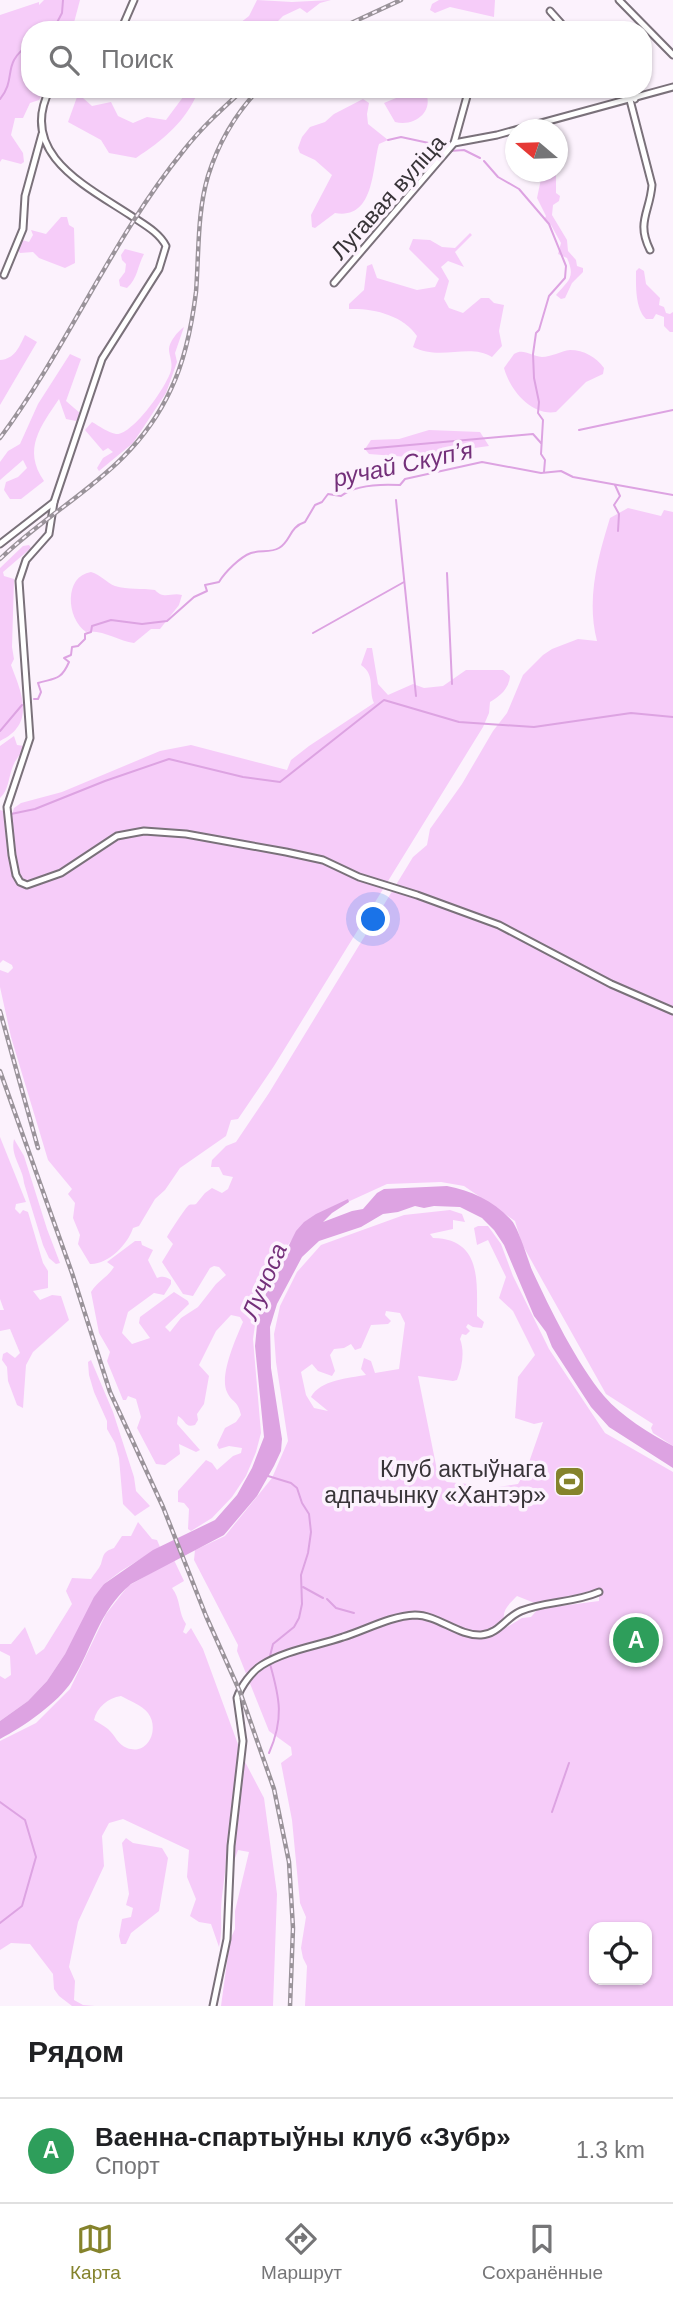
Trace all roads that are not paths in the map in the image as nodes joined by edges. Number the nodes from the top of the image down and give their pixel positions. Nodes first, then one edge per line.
1 (134, 0) edge
2 (619, 0) edge
3 (550, 11) dead end
4 (125, 21) edge
5 (559, 21) edge
6 (640, 21) edge
7 (652, 34) edge
8 (673, 55) edge
9 (673, 87) edge
10 (652, 94) edge
11 (47, 98) edge
12 (466, 98) edge
13 (638, 98) edge
14 (632, 100) junction
15 (42, 134) junction
16 (454, 143) junction
17 (650, 250) dead end
18 (4, 275) dead end
19 (334, 283) dead end
20 (54, 502) junction
21 (0, 544) edge
22 (673, 1011) edge
23 (599, 1592) dead end
24 (213, 2006) edge

1 - 4 street
2 - 6 street
3 - 5 street
7 - 8 street
9 - 10 street, Лугавая вуліца
11 - 15 street
12 - 16 street
13 - 14 street, Лугавая вуліца
14 - 16 street, Лугавая вуліца
14 - 17 street
15 - 18 street
15 - 20 street
16 - 19 street, Лугавая вуліца
20 - 21 street
20 - 22 street
23 - 24 street

